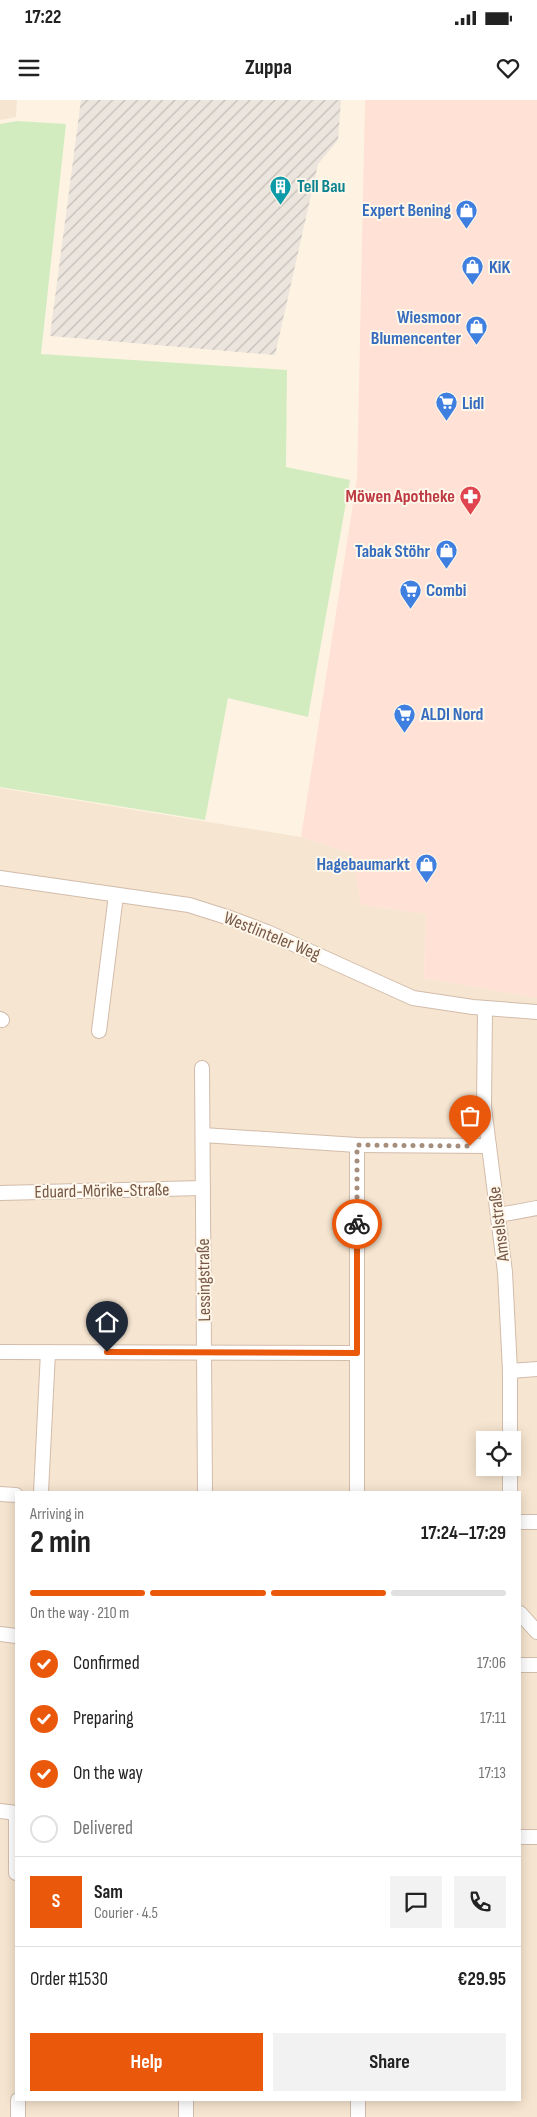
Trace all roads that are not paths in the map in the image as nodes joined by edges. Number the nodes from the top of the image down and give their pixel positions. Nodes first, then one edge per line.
1 (0, 878) edge
2 (116, 895) junction
3 (485, 1008) junction
4 (537, 1012) edge
5 (99, 1031) dead end
6 (202, 1068) dead end
7 (202, 1135) junction
8 (357, 1145) junction
9 (489, 1146) junction
10 (203, 1188) junction
11 (0, 1193) edge
12 (537, 1208) edge
13 (499, 1215) junction
14 (0, 1352) edge
15 (48, 1352) junction
16 (205, 1353) junction
17 (357, 1353) junction
18 (537, 1369) edge
19 (510, 1371) junction
20 (510, 1431) edge
21 (510, 1476) edge
22 (41, 1491) edge
23 (205, 1491) edge
24 (357, 1491) edge
25 (510, 1491) edge
26 (0, 1494) edge
27 (15, 1495) edge
28 (521, 1522) edge
29 (537, 1522) edge
30 (521, 1614) edge
31 (537, 1632) edge
32 (0, 1634) edge
33 (15, 1636) edge
34 (521, 1665) edge
35 (537, 1665) edge
36 (0, 1811) edge
37 (15, 1813) edge
38 (521, 1837) edge
39 (537, 1837) edge
40 (18, 2101) edge
41 (186, 2101) edge
42 (358, 2101) edge
43 (18, 2117) edge
44 (186, 2117) edge
45 (358, 2117) edge

1 - 2 street, Westlinteler Weg
2 - 3 street, Westlinteler Weg
2 - 5 street
3 - 4 street, Westlinteler Weg
3 - 9 street, Amselstraße
6 - 7 street, Lessingstraße
7 - 8 street
7 - 10 street, Lessingstraße
8 - 9 street
8 - 17 street
9 - 13 street, Amselstraße
10 - 11 street, Eduard-Mörike-Straße
10 - 16 street, Lessingstraße
12 - 13 street
13 - 19 street, Amselstraße
14 - 15 street
15 - 16 street
15 - 22 street
16 - 17 street
16 - 23 street, Lessingstraße
17 - 24 street
18 - 19 street
19 - 20 street, Amselstraße
21 - 25 street
26 - 27 street
28 - 29 street
30 - 31 street
32 - 33 street
34 - 35 street
36 - 37 street
38 - 39 street
40 - 43 street
41 - 44 street
42 - 45 street

